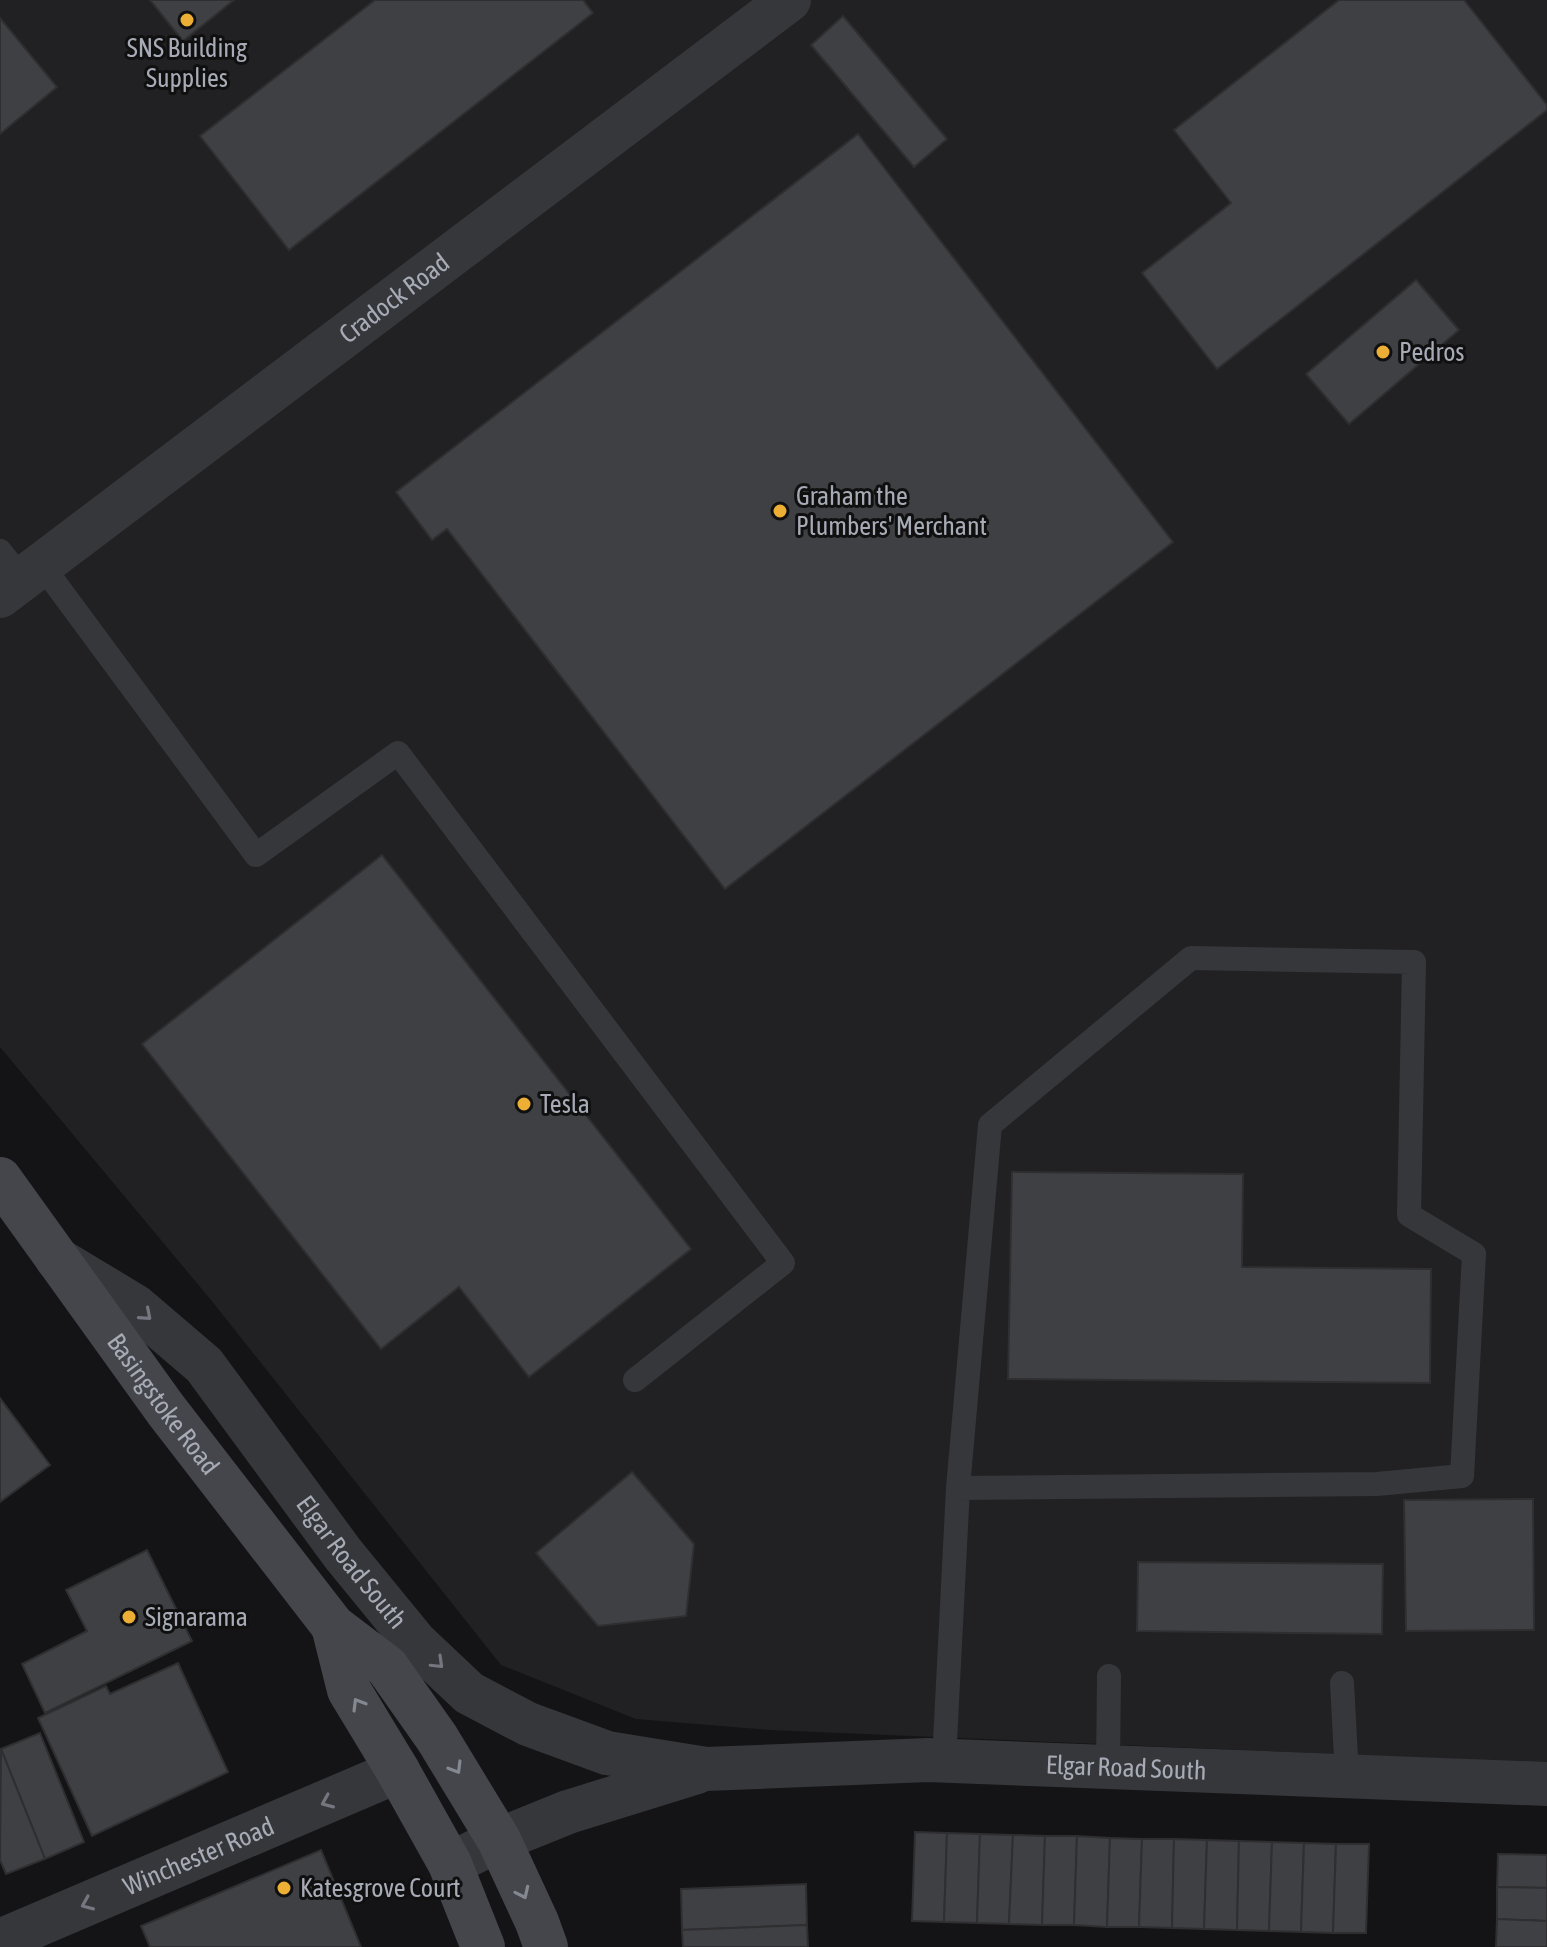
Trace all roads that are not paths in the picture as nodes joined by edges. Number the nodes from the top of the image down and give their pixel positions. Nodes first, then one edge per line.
1 (761, 8) edge
2 (16, 572) edge
3 (0, 1179) edge
4 (57, 1259) junction
5 (635, 1380) dead end
6 (958, 1488) junction
7 (333, 1626) junction
8 (1109, 1676) dead end
9 (1342, 1683) dead end
10 (944, 1761) junction
11 (1108, 1767) junction
12 (706, 1769) junction
13 (398, 1771) junction
14 (1347, 1776) junction
15 (1547, 1784) edge
16 (499, 1840) junction
17 (450, 1864) junction
18 (0, 1941) edge
19 (483, 1947) edge
20 (546, 1947) edge

1 - 2 street, Cradock Road
2 - 5 lane
3 - 4 main road, Basingstoke Road
4 - 7 main road, Basingstoke Road
4 -> 12 street, Elgar Road South
6 - 6 lane
6 - 10 lane
13 -> 7 main road, Basingstoke Road
7 -> 16 main road, Basingstoke Road
8 - 11 lane
9 - 14 lane
10 - 11 street, Elgar Road South
10 - 12 street, Elgar Road South
11 - 14 street, Elgar Road South
12 - 16 street, Elgar Road South
13 - 17 main road, Basingstoke Road
13 -> 18 street, Winchester Road
14 - 15 street, Elgar Road South
16 - 17 street, Elgar Road South
16 -> 20 main road, Basingstoke Road
17 - 19 main road, Basingstoke Road

